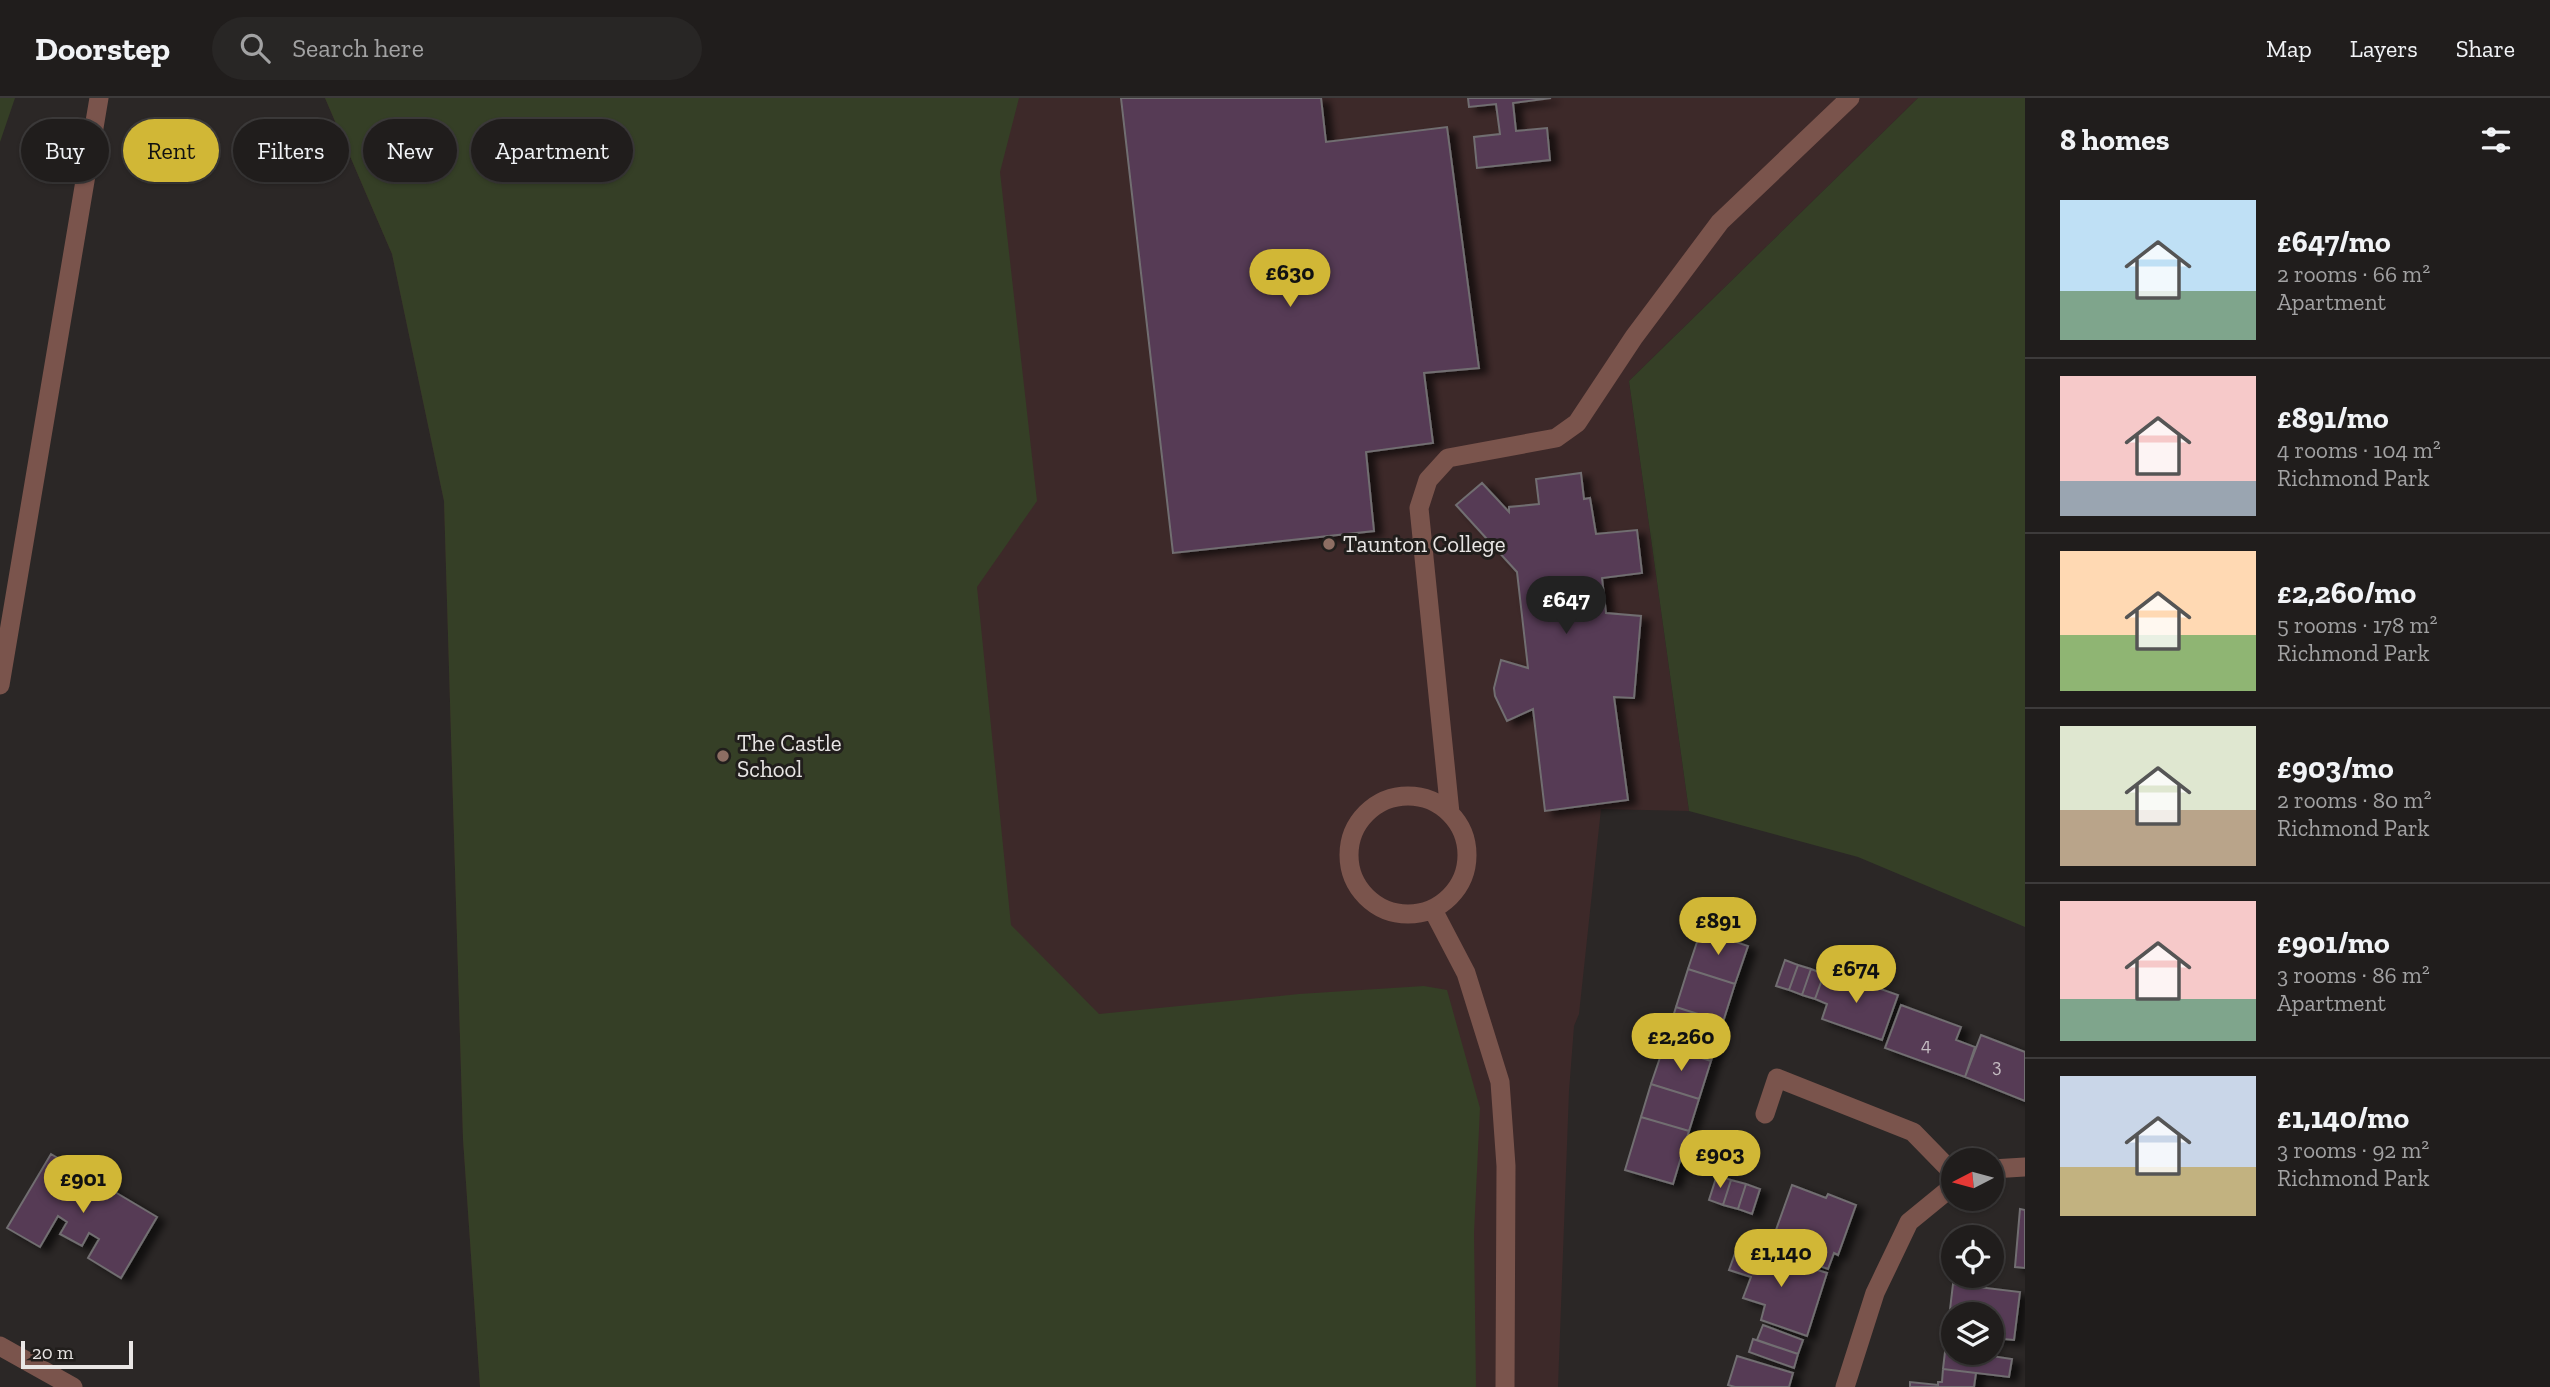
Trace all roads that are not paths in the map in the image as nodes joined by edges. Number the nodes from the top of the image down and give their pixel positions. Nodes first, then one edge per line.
1 (99, 98) edge
2 (1850, 98) edge
3 (0, 685) edge
4 (1450, 813) junction
5 (1433, 910) junction
6 (1765, 1114) dead end
7 (1941, 1161) edge
8 (2025, 1167) edge
9 (2004, 1169) edge
10 (1941, 1196) edge
11 (0, 1346) edge
12 (73, 1387) edge
13 (1505, 1387) edge
14 (1845, 1387) edge

1 - 3 street
2 - 4 street
4 - 5 street
4 - 5 street
5 - 13 street
6 - 7 street
8 - 9 street
10 - 14 street
11 - 12 street

